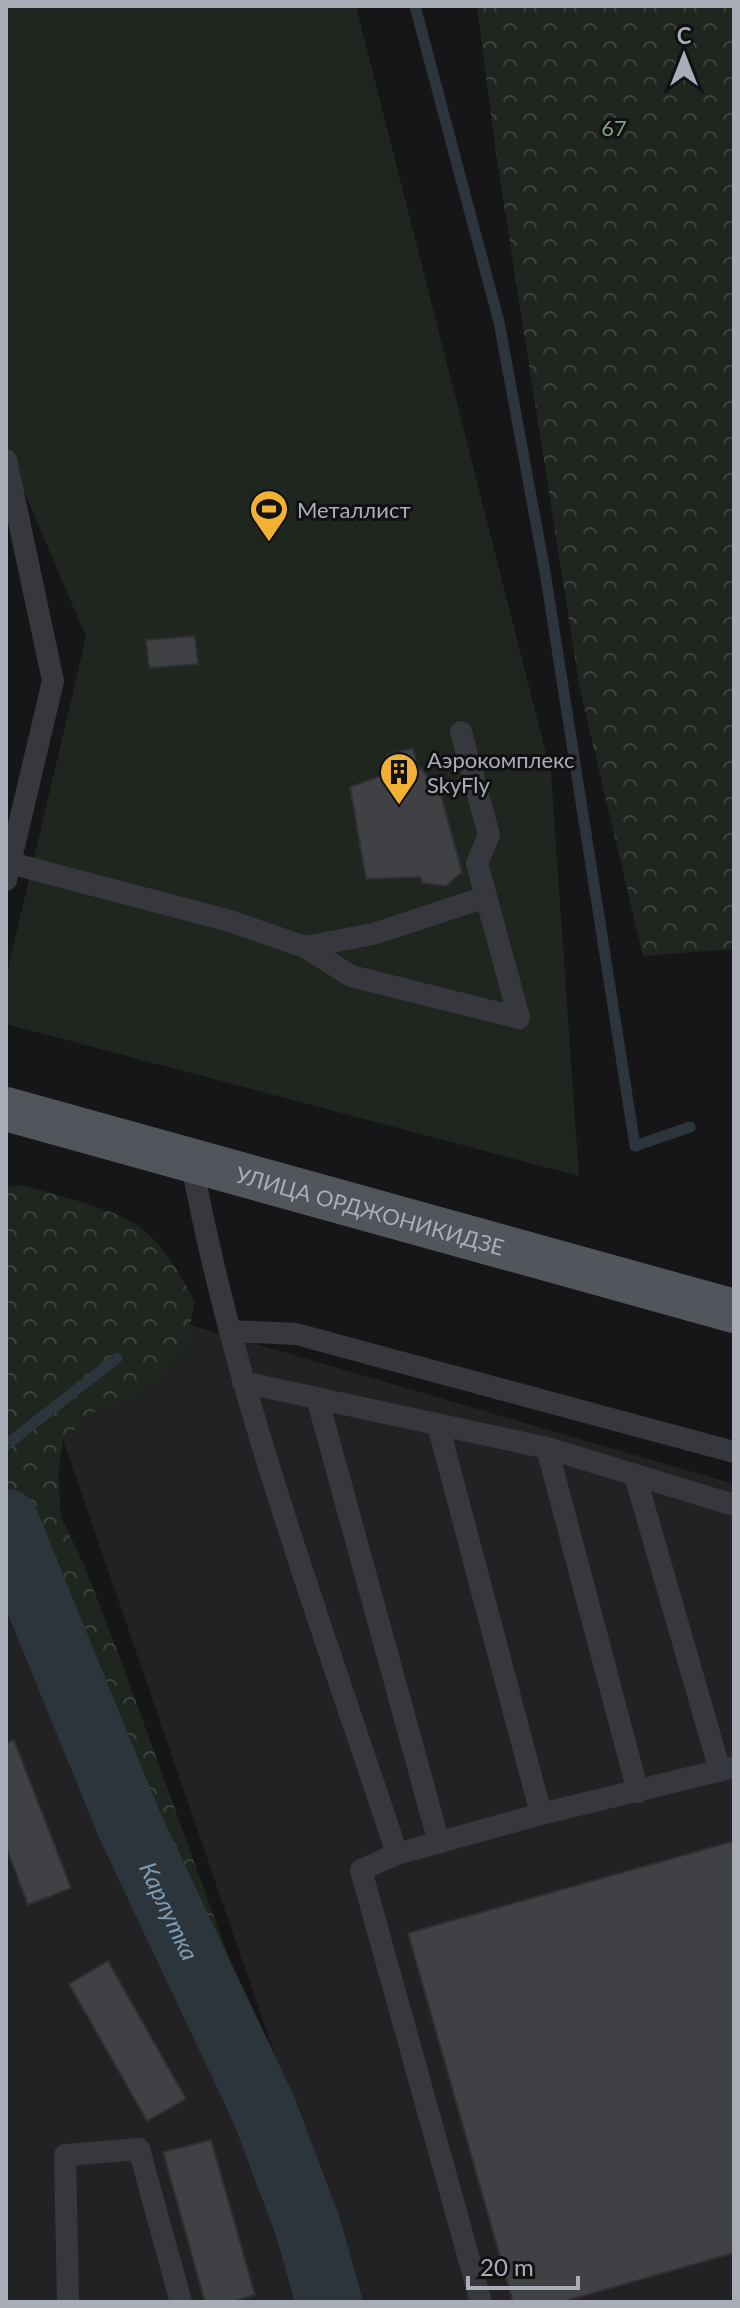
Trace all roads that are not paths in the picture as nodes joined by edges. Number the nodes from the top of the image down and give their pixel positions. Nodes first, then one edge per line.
1 (6, 460) edge
2 (461, 732) dead end
3 (8, 872) edge
4 (486, 897) junction
5 (305, 947) junction
6 (6, 1109) edge
7 (191, 1159) junction
8 (734, 1311) edge
9 (230, 1331) junction
10 (243, 1382) junction
11 (318, 1401) junction
12 (438, 1425) junction
13 (547, 1448) junction
14 (734, 1452) edge
15 (635, 1475) junction
16 (734, 1505) edge
17 (727, 1769) edge
18 (638, 1792) junction
19 (541, 1814) junction
20 (439, 1843) junction
21 (397, 1854) junction
22 (68, 2302) edge
23 (181, 2302) edge
24 (481, 2302) edge

1 - 3 lane
2 - 4 lane
3 - 5 lane
4 - 5 lane
4 - 5 lane
6 - 7 main road, УЛИЦА ОРДЖОНИКИДЗЕ
7 - 8 main road, УЛИЦА ОРДЖОНИКИДЗЕ
7 - 9 lane
9 - 10 lane
9 - 14 lane
10 - 11 lane
10 - 21 lane
11 - 12 lane
11 - 20 lane
12 - 13 lane
12 - 19 lane
13 - 15 lane
13 - 18 lane
15 - 16 lane
15 - 17 lane
17 - 18 lane
18 - 19 lane
19 - 20 lane
20 - 21 lane
21 - 24 lane
22 - 23 lane

